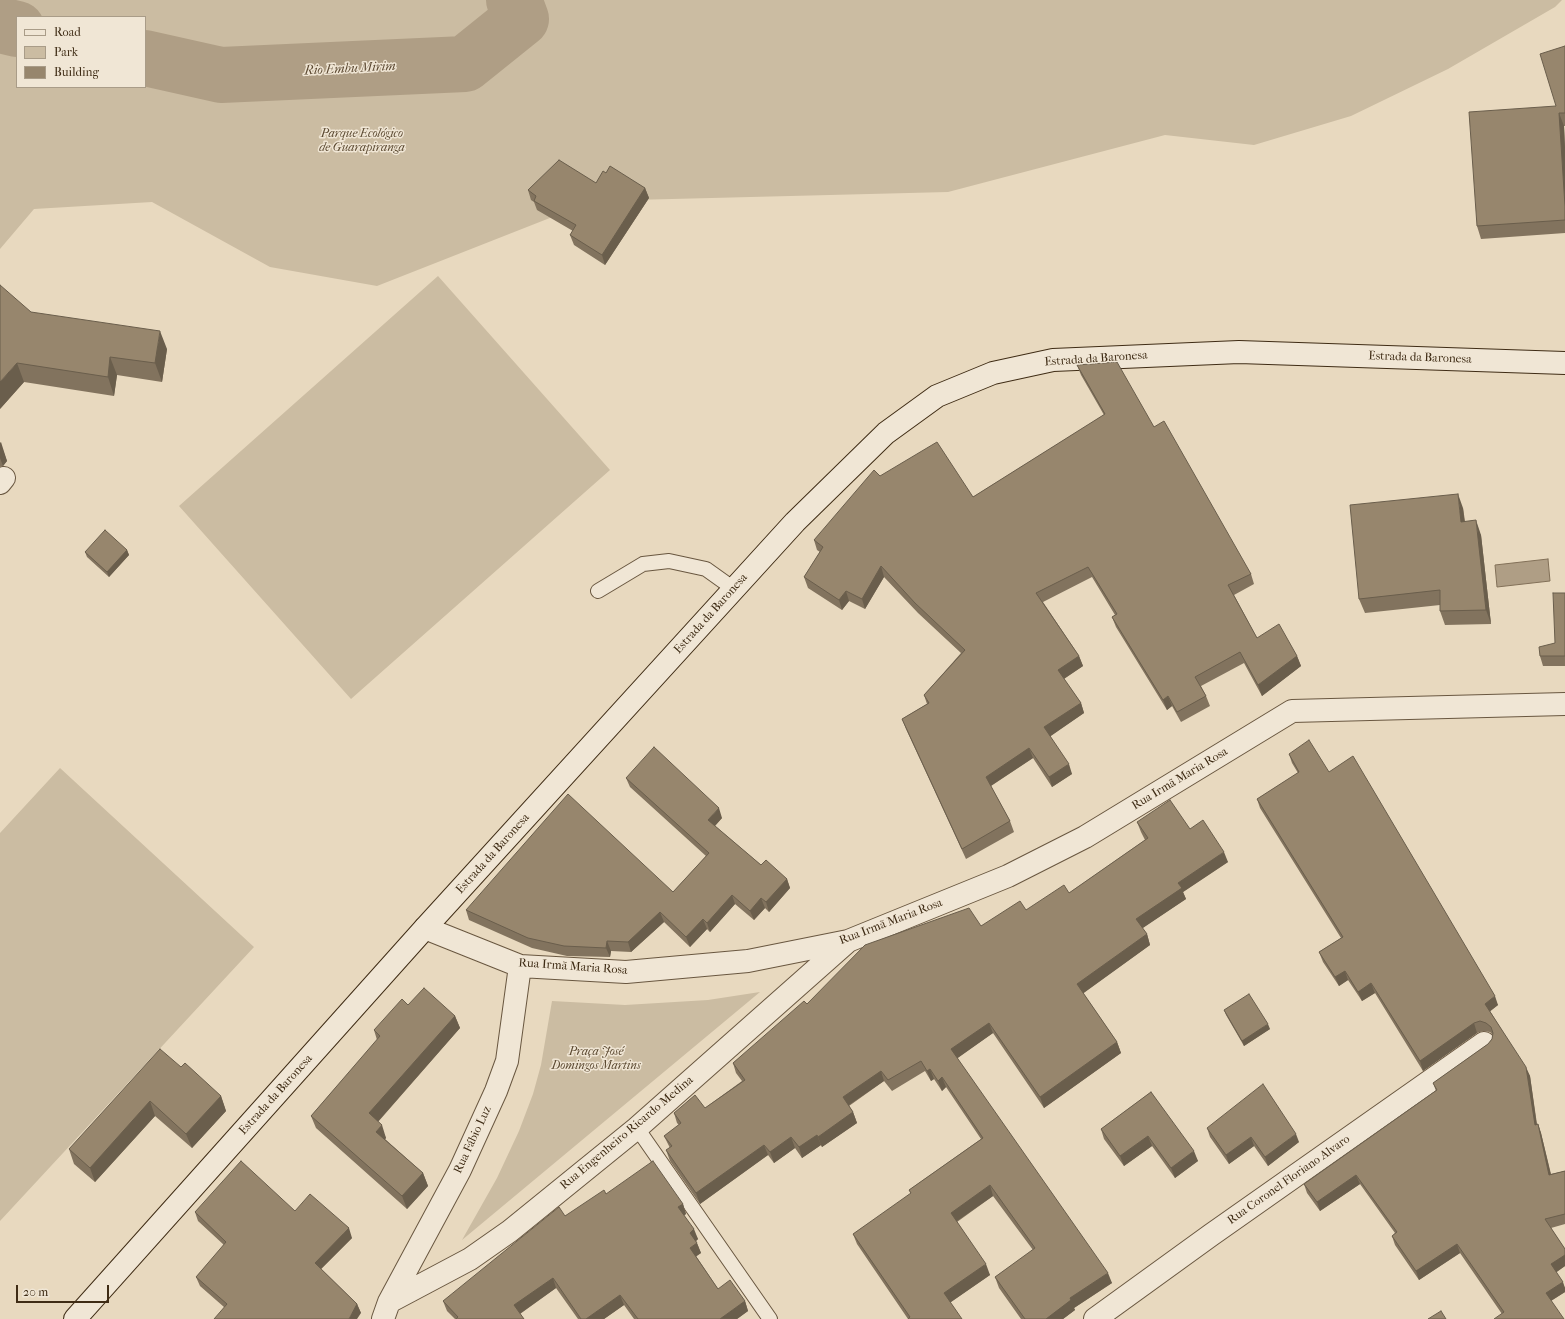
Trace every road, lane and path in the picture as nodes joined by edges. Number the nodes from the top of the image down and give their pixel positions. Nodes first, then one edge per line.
1 (1565, 363) edge
2 (734, 589) junction
3 (598, 591) dead end
4 (1565, 704) edge
5 (425, 928) junction
6 (848, 941) junction
7 (520, 966) junction
8 (1484, 1043) dead end
9 (637, 1128) junction
10 (386, 1311) edge
11 (75, 1319) edge
12 (770, 1319) edge
13 (1095, 1319) edge

1 - 2 street, Estrada da Baronesa
2 - 3 lane
2 - 5 street, Estrada da Baronesa
4 - 6 street, Rua Irmã Maria Rosa
5 - 7 street, Rua Irmã Maria Rosa
5 - 11 street, Estrada da Baronesa
6 - 7 street, Rua Irmã Maria Rosa
6 - 9 street, Rua Engenheiro Ricardo Medina
7 - 10 street, Rua Fábio Luz
8 - 13 street, Rua Coronel Floriano Alvaro
9 - 10 street, Rua Engenheiro Ricardo Medina
9 - 12 lane

